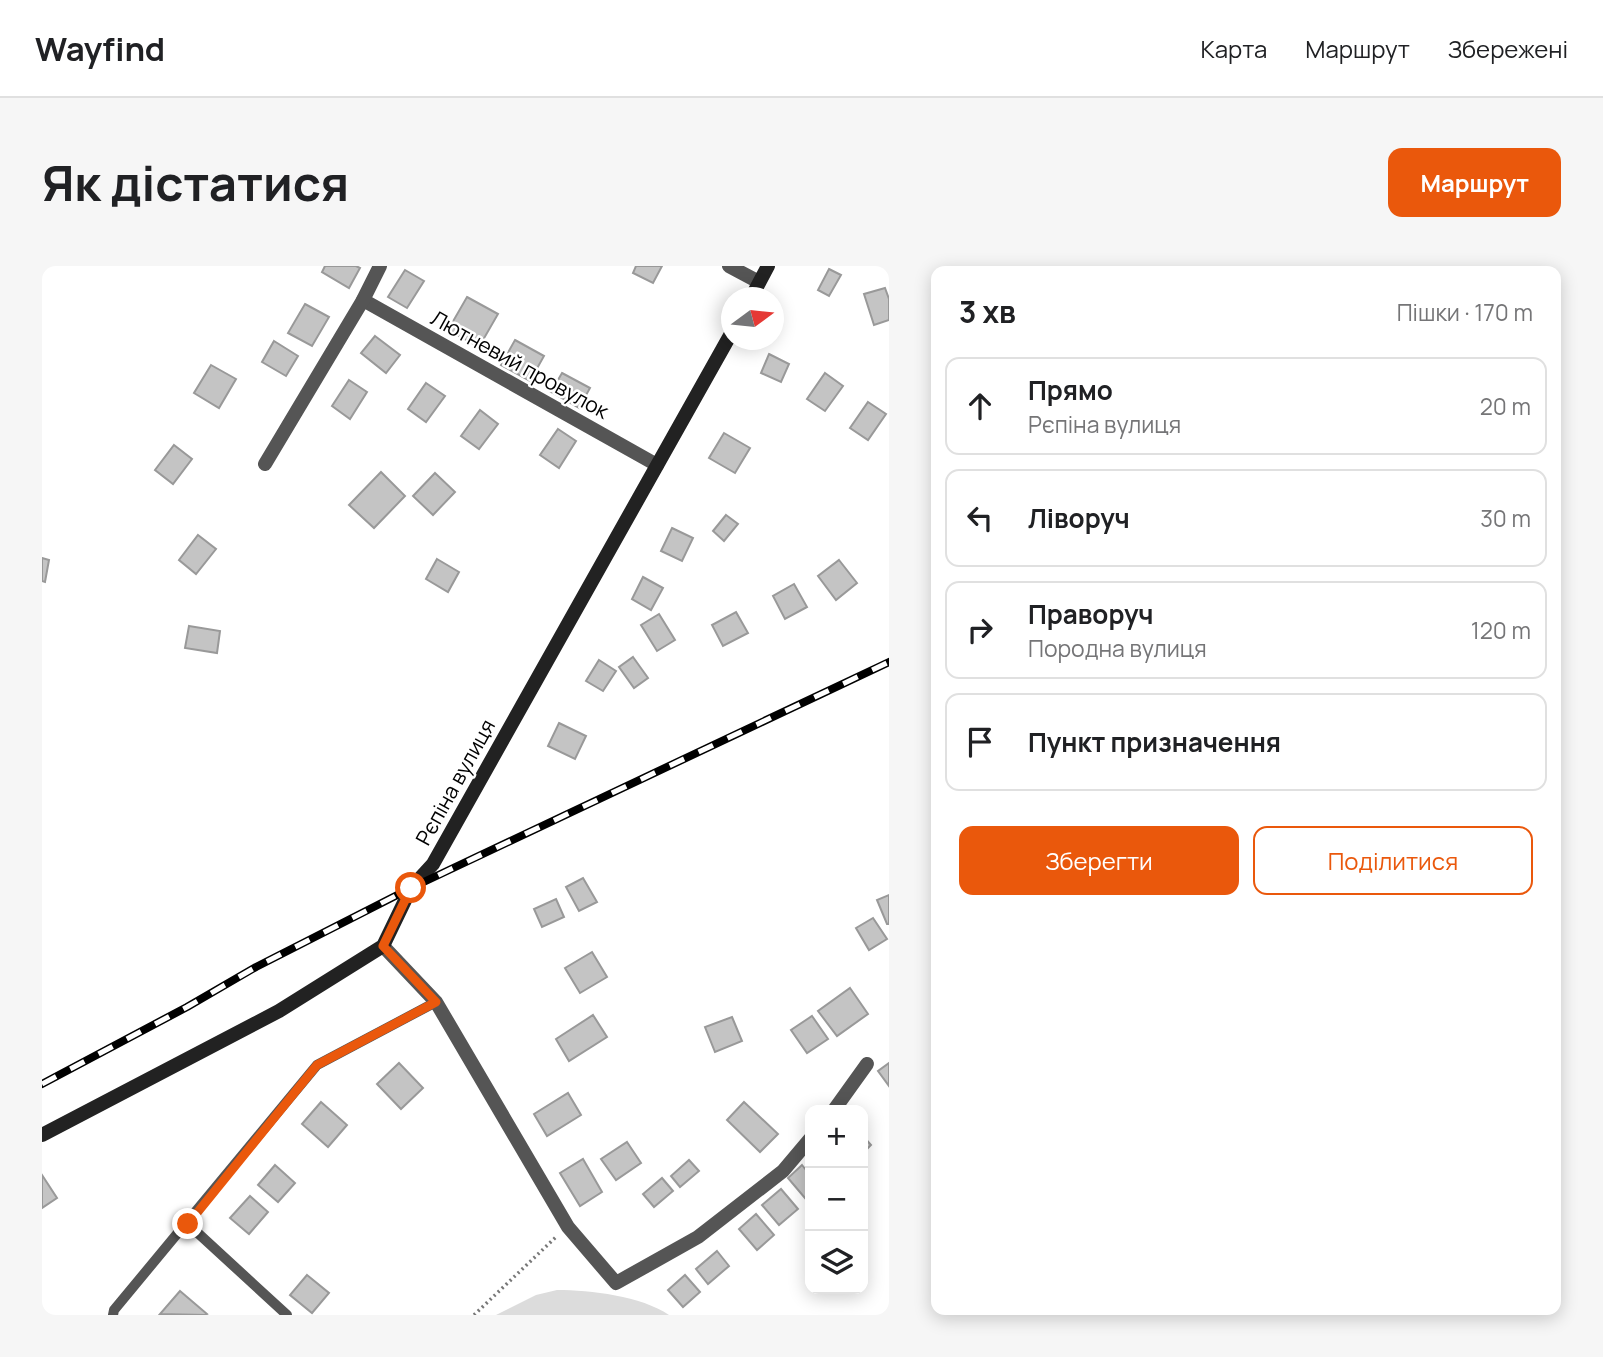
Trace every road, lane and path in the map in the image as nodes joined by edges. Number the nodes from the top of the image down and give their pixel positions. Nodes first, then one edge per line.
1 (380, 266) edge
2 (729, 266) edge
3 (768, 266) edge
4 (759, 282) junction
5 (756, 287) edge
6 (363, 300) junction
7 (722, 350) edge
8 (265, 464) dead end
9 (657, 466) junction
10 (383, 946) junction
11 (436, 1002) junction
12 (867, 1064) dead end
13 (838, 1105) edge
14 (42, 1135) edge
15 (805, 1145) edge
16 (188, 1224) junction
17 (568, 1227) junction
18 (113, 1315) edge
19 (287, 1315) edge
20 (474, 1315) edge

1 - 6 street
2 - 4 street
3 - 4 street
4 - 5 street
6 - 8 street
6 - 9 street, Лютневий провулок
7 - 9 street, Рєпіна вулиця
9 - 10 street, Рєпіна вулиця
10 - 11 street
10 - 14 street
11 - 16 lane
11 - 17 street
12 - 13 street
15 - 17 street
16 - 18 lane
16 - 19 lane
17 - 20 path

